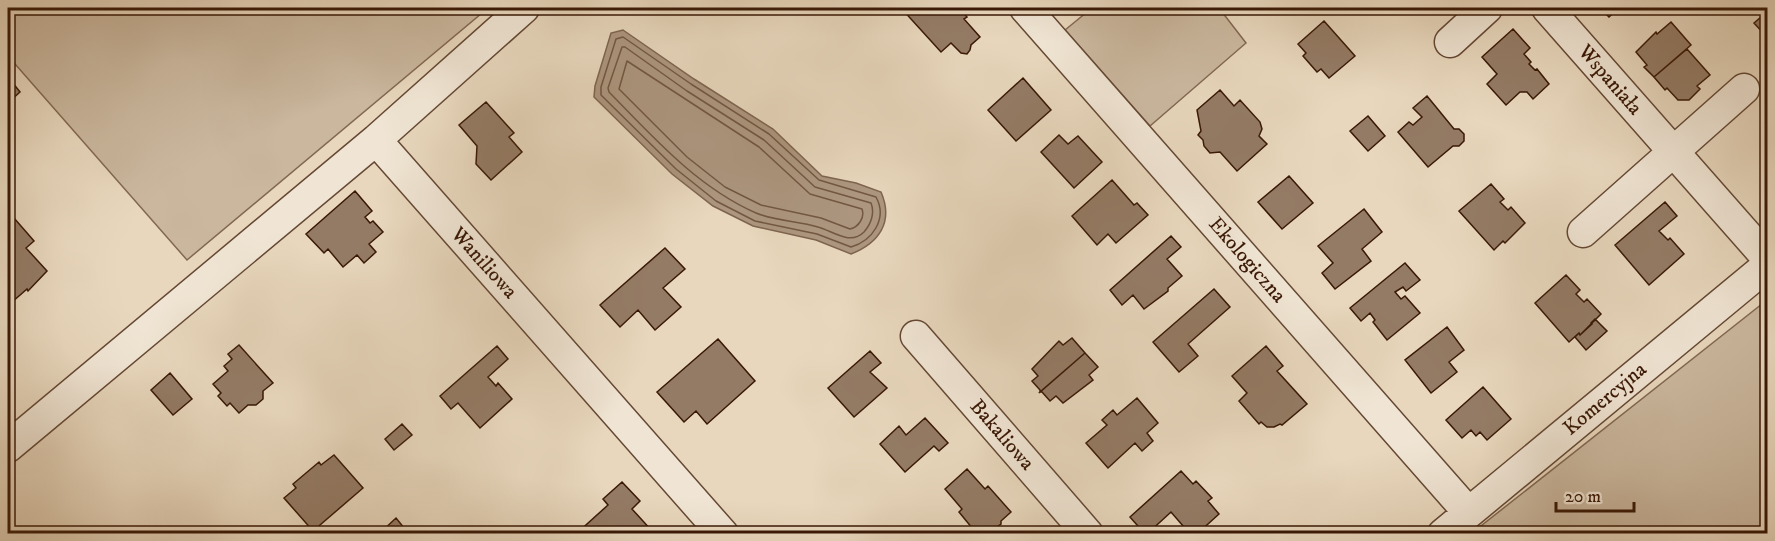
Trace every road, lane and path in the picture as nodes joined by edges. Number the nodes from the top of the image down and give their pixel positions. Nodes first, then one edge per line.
1 (524, 8) edge
2 (1025, 8) edge
3 (1487, 8) edge
4 (1547, 8) edge
5 (1450, 42) dead end
6 (1744, 89) dead end
7 (376, 140) junction
8 (1674, 152) junction
9 (1583, 232) dead end
10 (1767, 259) edge
11 (1767, 265) edge
12 (916, 336) dead end
13 (8, 447) edge
14 (1468, 512) junction
15 (723, 534) edge
16 (1089, 534) edge
17 (1443, 534) edge

1 - 7 street
2 - 14 street, Ekologiczna
3 - 5 street
4 - 8 street, Wspaniała
6 - 8 street
7 - 13 street
7 - 15 street, Waniliowa
8 - 9 street
8 - 10 street, Wspaniała
11 - 14 street, Komercyjna
12 - 16 street, Bakaliowa
14 - 17 street, Komercyjna

